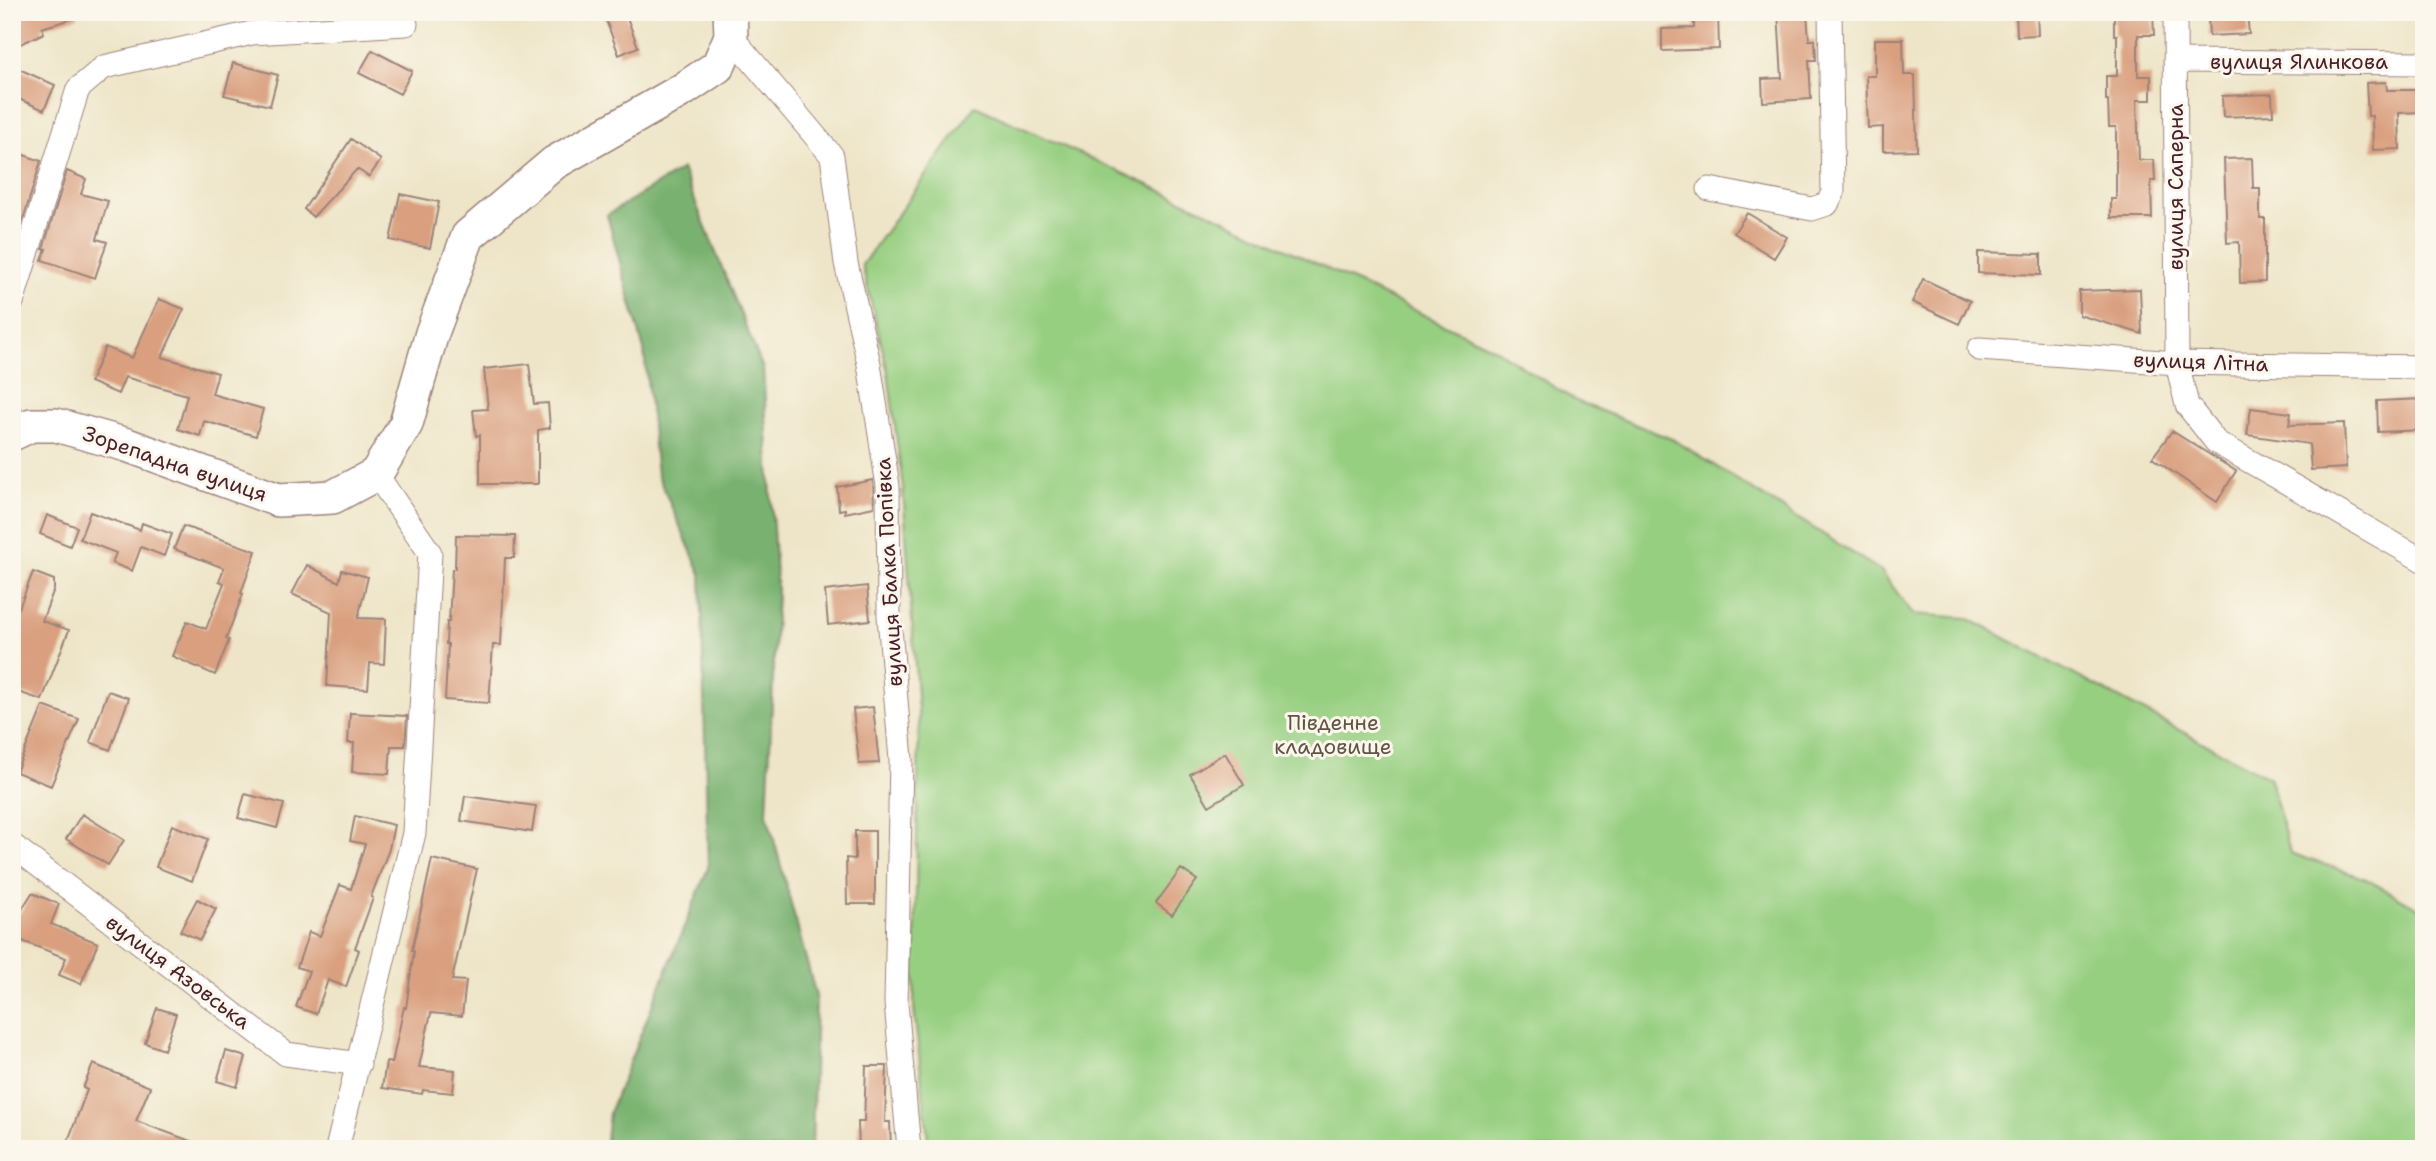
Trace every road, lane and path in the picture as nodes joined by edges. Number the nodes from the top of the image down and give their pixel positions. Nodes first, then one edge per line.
1 (1830, 12) edge
2 (2175, 12) edge
3 (406, 24) dead end
4 (731, 24) edge
5 (2175, 61) junction
6 (2424, 63) edge
7 (1709, 189) dead end
8 (12, 302) edge
9 (1979, 349) dead end
10 (2177, 363) junction
11 (2424, 367) edge
12 (12, 433) edge
13 (376, 474) junction
14 (2424, 561) edge
15 (12, 845) edge
16 (359, 1064) junction
17 (337, 1149) edge
18 (909, 1149) edge

1 - 7 street
2 - 5 street, вулиця Саперна
3 - 8 street
4 - 13 street
4 - 18 street, вулиця Балка Попівка
5 - 6 street, вулиця Ялинкова
5 - 10 street, вулиця Саперна
9 - 10 street, вулиця Літна
10 - 11 street, вулиця Літна
10 - 14 street, вулиця Саперна
12 - 13 street, Зорепадна вулиця
13 - 16 street
15 - 16 street, вулиця Азовська
16 - 17 street

